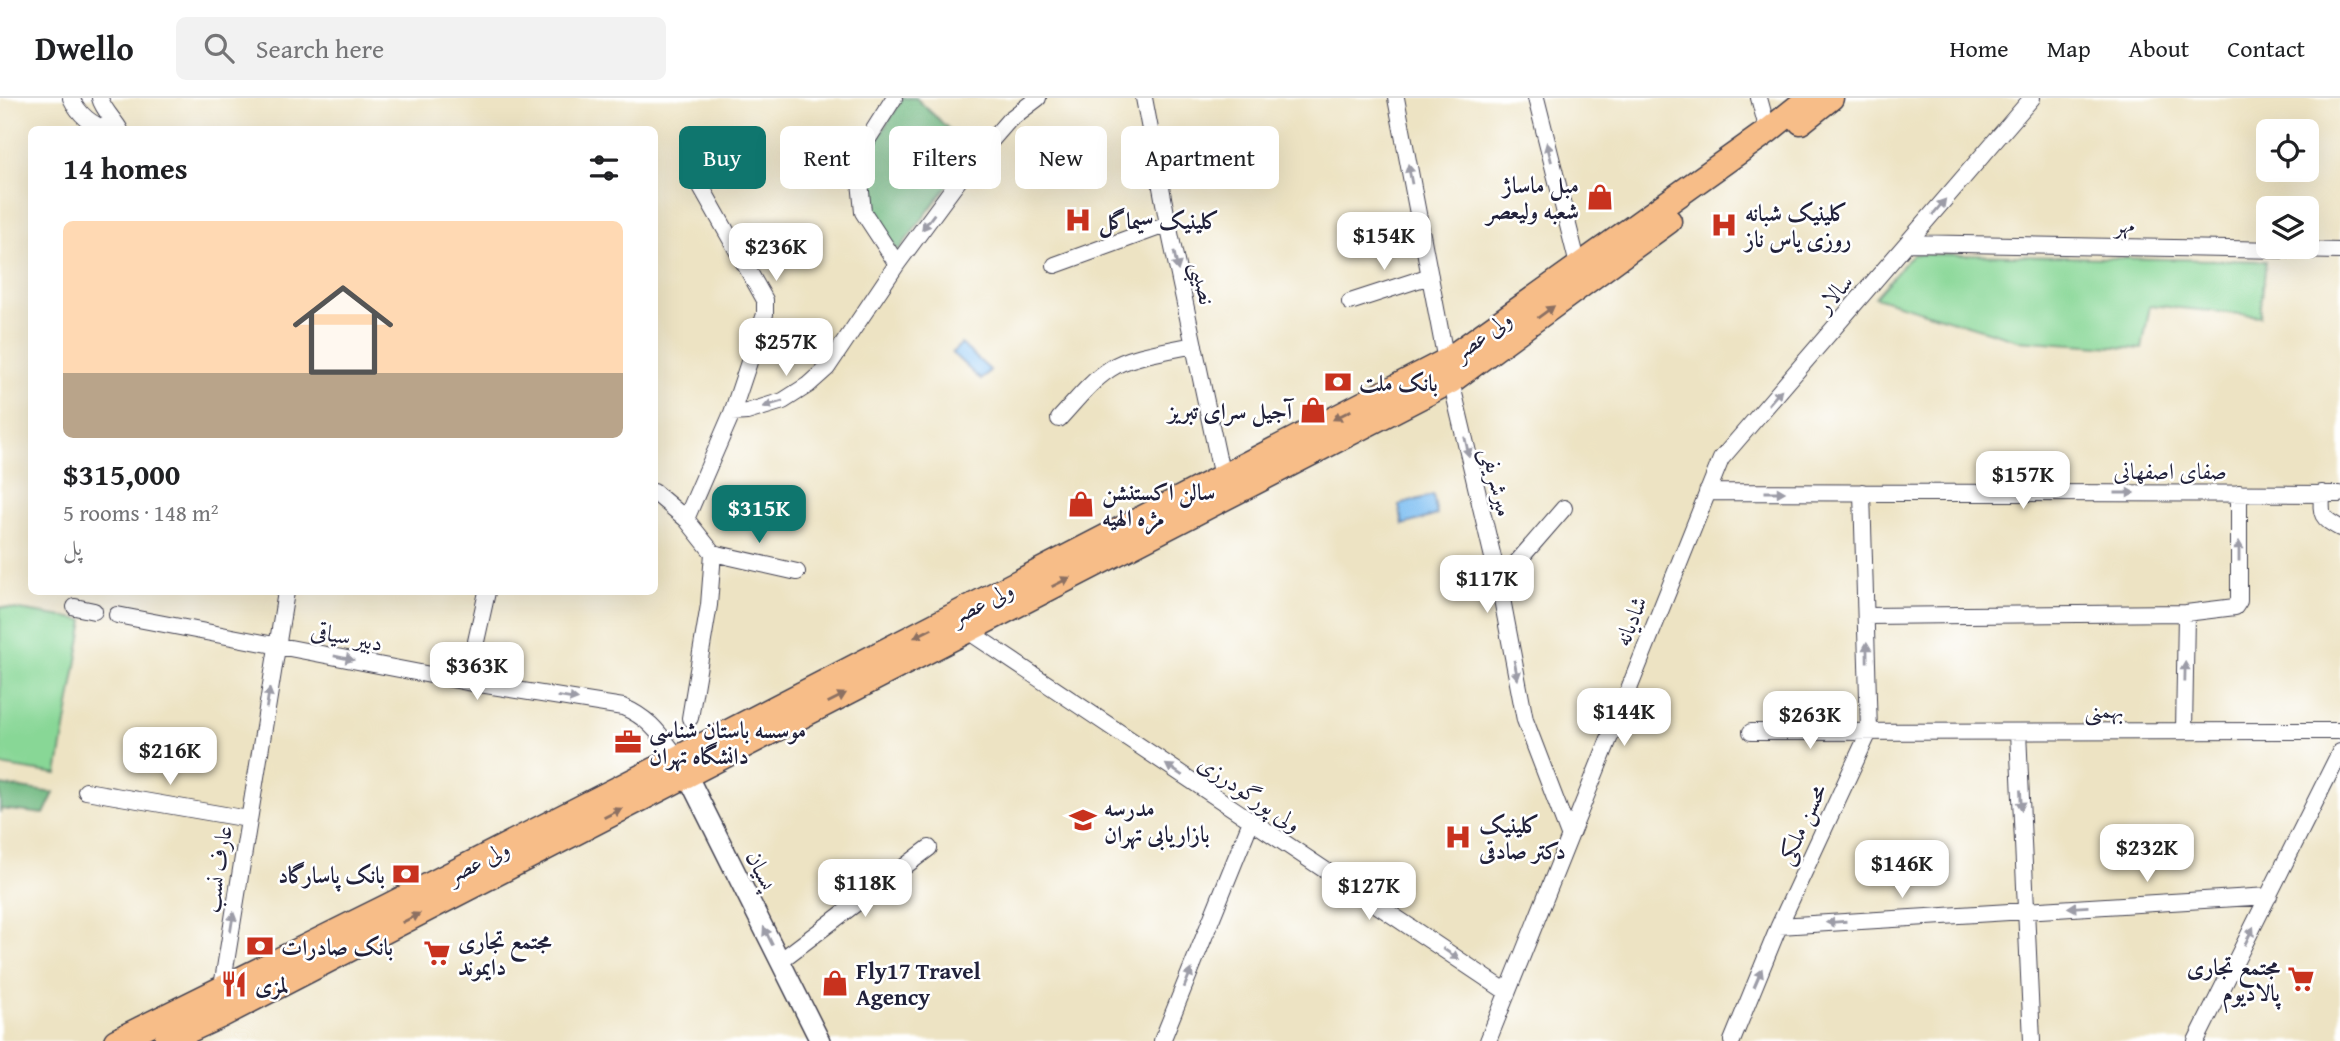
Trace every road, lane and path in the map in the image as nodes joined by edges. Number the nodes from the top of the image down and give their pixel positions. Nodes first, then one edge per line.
1 (71, 98) edge
2 (100, 98) edge
3 (894, 98) edge
4 (1038, 98) edge
5 (1144, 98) edge
6 (1396, 98) edge
7 (1536, 98) edge
8 (1759, 98) edge
9 (1809, 98) edge
10 (1831, 98) edge
11 (2032, 98) edge
12 (100, 126) edge
13 (118, 126) edge
14 (1768, 131) junction
15 (702, 189) edge
16 (1167, 224) junction
17 (1909, 243) junction
18 (2340, 251) edge
19 (897, 264) junction
20 (1055, 265) dead end
21 (1578, 265) junction
22 (1430, 276) junction
23 (1350, 302) dead end
24 (1194, 345) junction
25 (1449, 371) junction
26 (732, 413) junction
27 (1059, 419) dead end
28 (1222, 478) junction
29 (1707, 492) junction
30 (1862, 492) junction
31 (2239, 493) junction
32 (2322, 494) junction
33 (2340, 494) edge
34 (658, 495) edge
35 (1564, 508) dead end
36 (687, 519) junction
37 (2340, 528) edge
38 (713, 553) junction
39 (797, 572) dead end
40 (1499, 583) junction
41 (285, 595) edge
42 (486, 595) edge
43 (75, 607) dead end
44 (94, 611) dead end
45 (2186, 613) junction
46 (117, 615) dead end
47 (1866, 616) junction
48 (968, 631) junction
49 (277, 645) junction
50 (467, 682) junction
51 (690, 718) dead end
52 (2184, 731) junction
53 (2340, 731) edge
54 (1751, 732) dead end
55 (1869, 732) junction
56 (2018, 732) junction
57 (2340, 752) edge
58 (678, 758) junction
59 (86, 791) dead end
60 (248, 819) junction
61 (1251, 821) junction
62 (1570, 835) junction
63 (929, 848) dead end
64 (2269, 895) junction
65 (2026, 910) junction
66 (1779, 926) junction
67 (780, 961) junction
68 (221, 990) junction
69 (1507, 992) junction
70 (220, 1016) junction
71 (116, 1041) edge
72 (166, 1041) edge
73 (820, 1041) edge
74 (1162, 1041) edge
75 (1488, 1041) edge
76 (1732, 1041) edge
77 (2032, 1041) edge
78 (2196, 1041) edge

1 - 12 street
2 - 13 street
3 - 19 street
4 -> 19 street
5 - 16 street, نصیبی
22 -> 6 street, میرشریفی
21 -> 7 street
8 - 14 street
9 - 14 main road, ولی عصر
25 -> 10 main road, ولی عصر
17 -> 11 street, سالار
14 - 21 main road, ولی عصر
15 - 26 street
16 - 20 street
16 -> 24 street, نصیبی
17 - 18 street, مهر
29 -> 17 street, سالار
19 -> 26 street
21 - 25 main road, ولی عصر
22 - 23 street
22 - 25 street, میرشریفی
24 - 27 street
24 - 28 street, نصیبی
25 -> 28 main road, ولی عصر
25 -> 40 street, میرشریفی
48 -> 25 main road, ولی عصر
26 - 36 street
28 -> 58 main road, ولی عصر
29 -> 30 street, صفای اصفهانی
29 - 62 street, شادیانه
30 -> 31 street, صفای اصفهانی
30 - 47 street, محسن ملکی
31 - 32 street, صفای اصفهانی
45 -> 31 street
32 - 33 street, صفای اصفهانی
32 - 37 street
34 - 36 street
35 - 40 street
36 - 38 street
38 - 39 street
38 - 51 street
40 -> 62 street, میرشریفی
41 - 49 street, عارف نسب
42 - 50 street
43 - 44 street
45 - 47 street
52 -> 45 street
46 - 49 street, دبیر سیاقی
55 -> 47 street, محسن ملکی
61 -> 48 street, ولی پورگودرزی
70 -> 48 main road, ولی عصر
49 -> 50 street, دبیر سیاقی
60 -> 49 street, عارف نسب
50 -> 58 street, دبیر سیاقی
52 - 53 street, بهمنی
52 - 56 street, بهمنی
54 - 55 street, بهمنی
55 - 56 street, بهمنی
55 - 66 street, محسن ملکی
56 -> 65 street
57 - 64 street
67 -> 58 street, پسیان
58 - 68 main road, ولی عصر
59 - 60 street
68 -> 60 street, عارف نسب
61 -> 69 street, ولی پورگودرزی
74 -> 61 street
62 - 69 street, شادیانه
63 - 67 street
64 -> 65 street
78 -> 64 street
65 -> 66 street
65 - 77 street
76 -> 66 street, محسن ملکی
67 - 73 street, پسیان
68 - 70 street, عارف نسب
68 - 71 main road, ولی عصر
69 - 75 street, شادیانه
70 - 72 main road, ولی عصر

